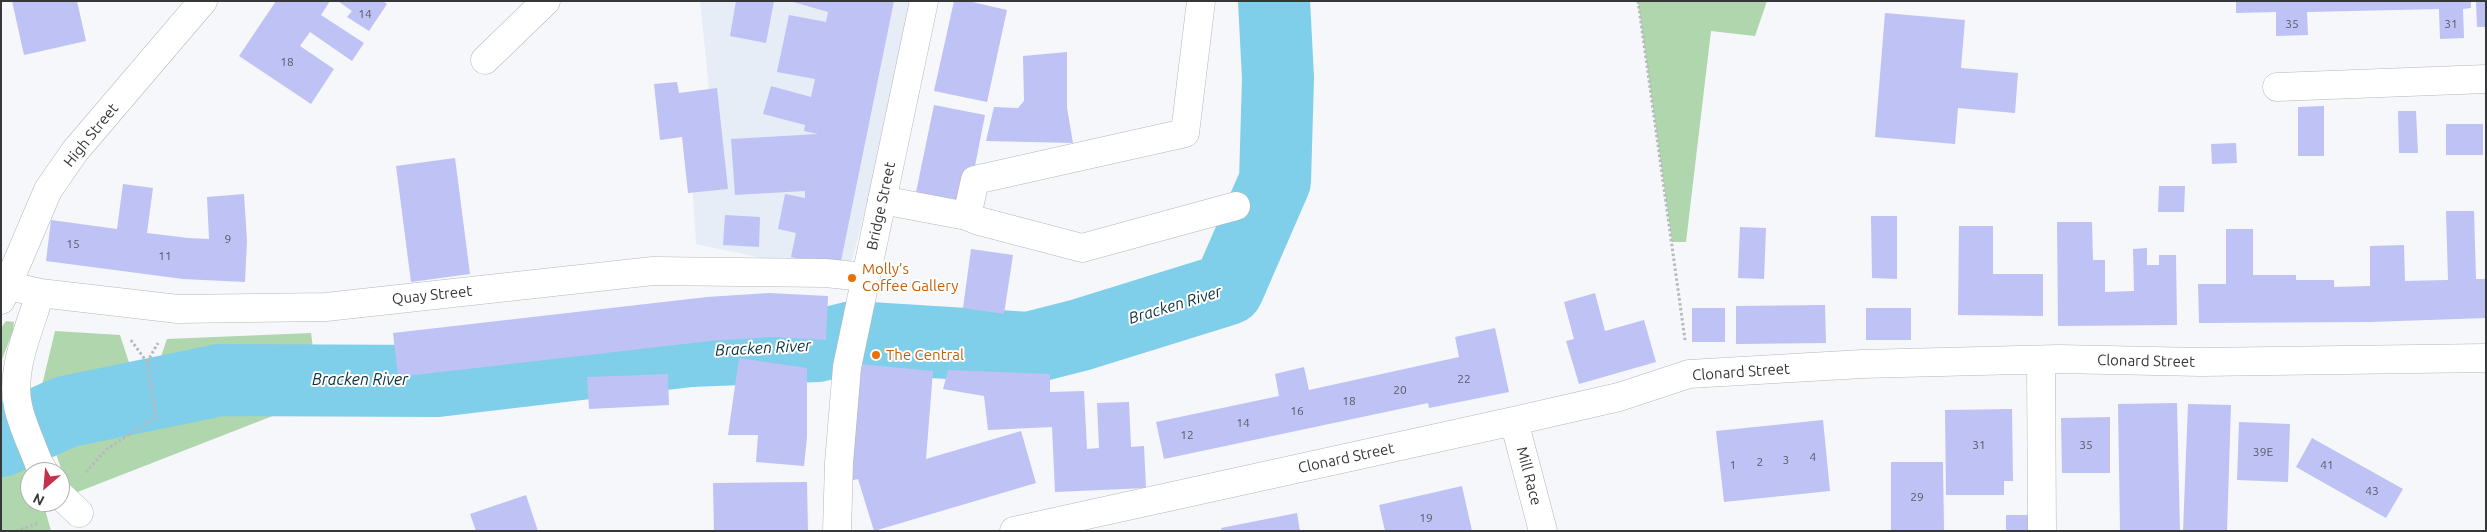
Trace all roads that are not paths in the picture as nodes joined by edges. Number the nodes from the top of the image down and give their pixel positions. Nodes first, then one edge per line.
1 (203, 1) edge
2 (546, 1) edge
3 (924, 1) edge
4 (1200, 1) edge
5 (485, 60) dead end
6 (2486, 79) edge
7 (2277, 87) dead end
8 (882, 200) junction
9 (1236, 206) dead end
10 (967, 216) junction
11 (865, 277) junction
12 (4, 290) edge
13 (40, 293) junction
14 (2486, 358) edge
15 (2041, 360) junction
16 (12, 389) edge
17 (1514, 421) junction
18 (40, 462) edge
19 (837, 531) edge
20 (1014, 531) edge
21 (1543, 531) edge
22 (2042, 531) edge

1 - 12 street, High Street
2 - 5 street
3 - 8 street, Bridge Street
4 - 10 street
6 - 7 street
8 - 10 street
8 - 11 street, Bridge Street
9 - 10 street
11 - 13 street, Quay Street
11 - 19 street, Bridge Street
12 - 13 street, Quay Street
13 - 16 street
14 - 15 street, Clonard Street
15 - 17 street, Clonard Street
15 - 22 street
16 - 18 street
17 - 20 street, Clonard Street
17 - 21 street, Mill Race

